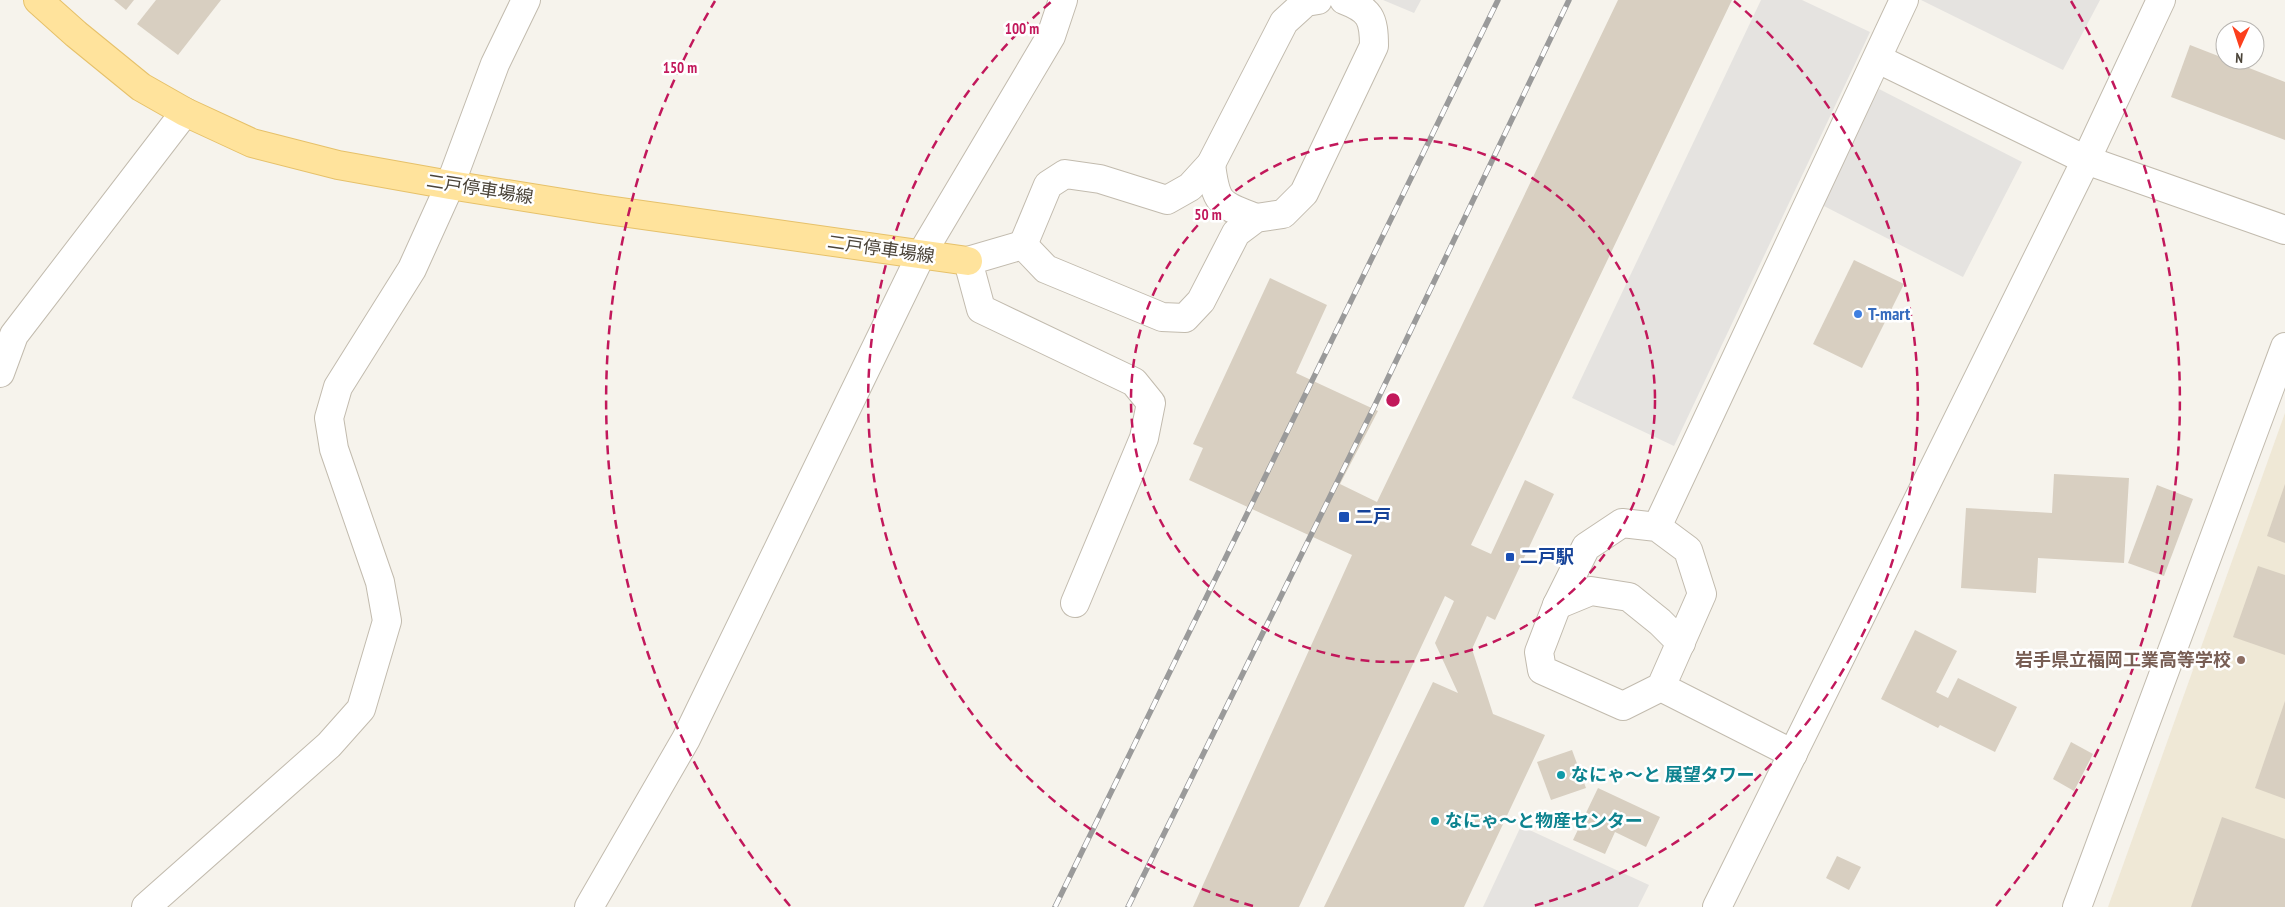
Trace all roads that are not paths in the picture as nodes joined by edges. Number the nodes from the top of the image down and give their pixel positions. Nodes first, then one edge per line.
1 (38, 0) edge
2 (526, 0) edge
3 (1063, 0) edge
4 (1318, 0) edge
5 (1344, 0) edge
6 (1904, 0) edge
7 (2161, 0) edge
8 (1878, 59) junction
9 (185, 112) junction
10 (2086, 160) junction
11 (1211, 164) junction
12 (450, 185) junction
13 (1256, 218) junction
14 (2285, 230) edge
15 (1023, 245) junction
16 (921, 256) junction
17 (968, 262) junction
18 (2285, 347) edge
19 (0, 373) edge
20 (1657, 527) junction
21 (1075, 603) dead end
22 (1557, 605) junction
23 (1681, 643) junction
24 (1661, 687) junction
25 (1793, 754) junction
26 (146, 907) edge
27 (589, 907) edge
28 (1718, 907) edge
29 (2077, 907) edge

1 - 9 main road, 二戸停車場線
2 - 12 street
3 - 16 street
4 - 11 street
5 - 13 street
6 - 8 street
7 - 10 street
8 - 10 street
8 - 20 street
9 - 12 main road, 二戸停車場線
9 - 19 street
10 - 14 street
10 - 25 street
11 - 13 street
11 - 15 street
12 - 16 main road, 二戸停車場線
12 - 26 street
13 - 15 street
15 - 17 street
16 - 17 main road, 二戸停車場線
16 - 27 street
17 - 21 street
18 - 29 street
20 - 22 street
20 - 23 street
22 - 23 street
22 - 24 street
23 - 24 street
24 - 25 street
25 - 28 street

